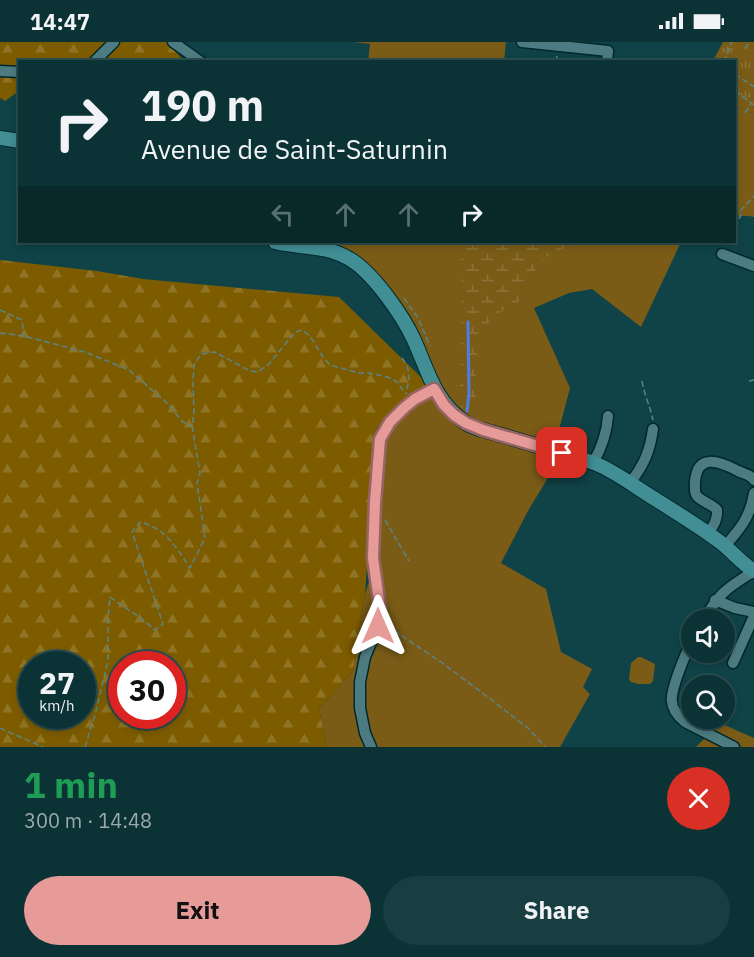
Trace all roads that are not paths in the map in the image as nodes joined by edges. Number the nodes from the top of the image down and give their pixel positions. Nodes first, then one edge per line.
1 (114, 42) edge
2 (173, 42) edge
3 (522, 42) edge
4 (558, 44) edge
5 (96, 60) edge
6 (198, 60) edge
7 (607, 60) edge
8 (0, 71) edge
9 (18, 72) edge
10 (0, 138) edge
11 (18, 141) edge
12 (280, 243) edge
13 (722, 254) dead end
14 (754, 267) edge
15 (434, 389) junction
16 (608, 416) dead end
17 (653, 429) road end
18 (592, 463) junction
19 (754, 480) edge
20 (630, 483) junction
21 (754, 493) edge
22 (708, 533) junction
23 (725, 546) junction
24 (754, 571) edge
25 (715, 600) junction
26 (710, 609) edge
27 (754, 614) edge
28 (735, 658) edge
29 (682, 663) edge
30 (371, 747) edge
31 (734, 747) edge

1 - 5 street
2 - 6 street
3 - 4 street
4 - 7 street
8 - 9 street
10 - 11 main road
12 - 15 main road
13 - 14 street
15 - 18 main road
15 - 30 street
16 - 18 street
17 - 20 street
18 - 20 main road
19 - 22 street
20 - 22 main road
21 - 23 street
22 - 23 main road
23 - 24 main road
24 - 25 street
25 - 26 street
25 - 27 street
27 - 28 street
29 - 31 street

